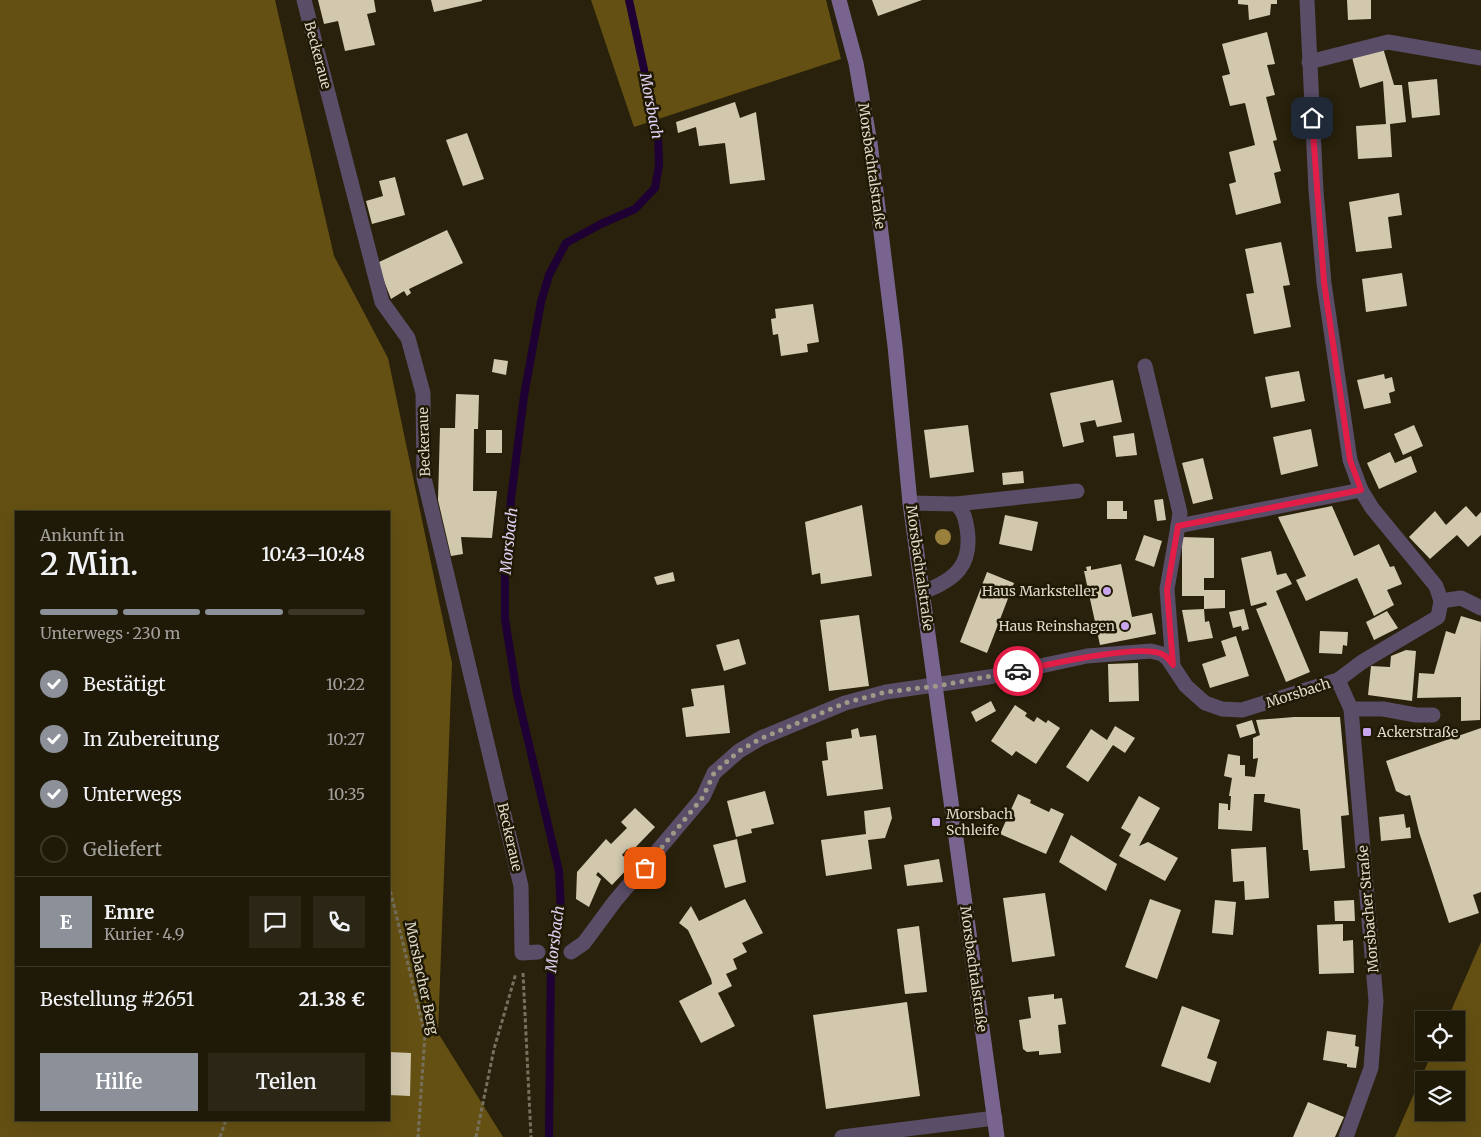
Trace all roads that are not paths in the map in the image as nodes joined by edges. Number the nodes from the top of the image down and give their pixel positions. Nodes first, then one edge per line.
1 (304, 0) edge
2 (838, 0) edge
3 (1307, 0) edge
4 (1481, 58) edge
5 (1309, 62) junction
6 (1145, 366) dead end
7 (1361, 490) junction
8 (1077, 491) dead end
9 (910, 503) junction
10 (956, 504) junction
11 (1178, 526) junction
12 (923, 592) junction
13 (1442, 601) junction
14 (1481, 608) edge
15 (1173, 665) junction
16 (1338, 680) junction
17 (937, 686) junction
18 (1351, 709) junction
19 (1433, 715) dead end
20 (538, 952) dead end
21 (571, 952) dead end
22 (995, 1118) junction
23 (842, 1137) edge
24 (997, 1137) edge
25 (1346, 1137) edge

1 - 20 street, Beckeraue
2 - 9 main road, Morsbachtalstraße
3 - 5 street
4 - 5 street
5 - 7 street
6 - 11 street
7 - 11 street
7 - 13 street
8 - 10 street
9 - 10 street
9 - 12 main road, Morsbachtalstraße
10 - 12 street
11 - 15 street
12 - 17 main road, Morsbachtalstraße
13 - 14 street
13 - 16 street, Morsbach
15 - 16 street, Morsbach
15 - 17 street, Morsbach
16 - 18 street, Morsbacher Straße
17 - 21 street, Morsbach
17 - 22 main road, Morsbachtalstraße
18 - 19 street
18 - 25 street, Morsbacher Straße
22 - 23 street
22 - 24 main road, Morsbachtalstraße

